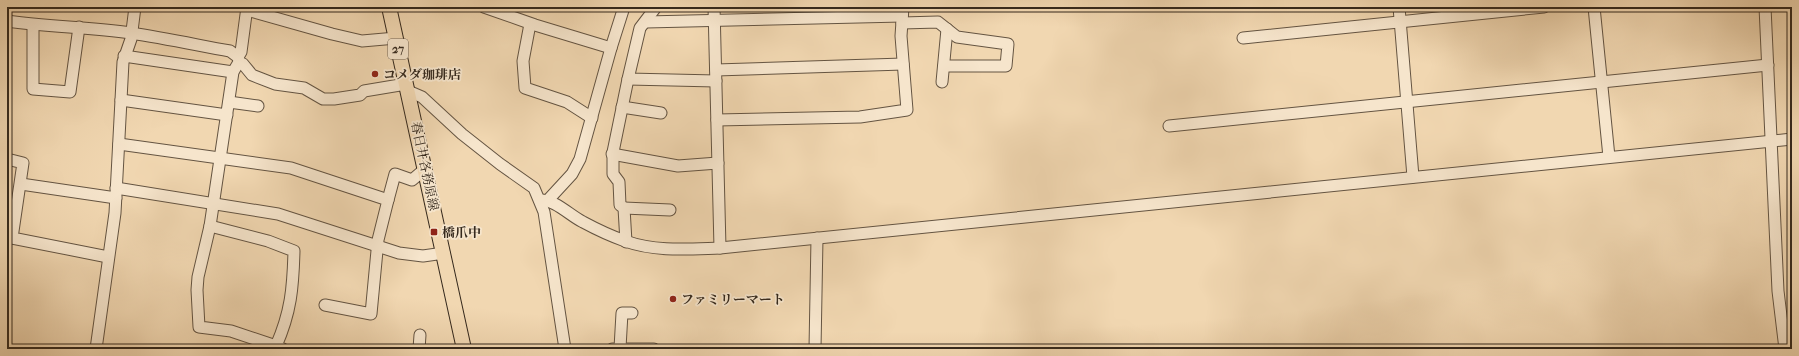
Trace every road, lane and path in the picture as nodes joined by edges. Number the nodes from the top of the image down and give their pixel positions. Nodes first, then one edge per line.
1 (135, 7) edge
2 (389, 7) edge
3 (484, 7) edge
4 (624, 7) edge
5 (656, 7) edge
6 (714, 7) edge
7 (1400, 7) edge
8 (1544, 7) edge
9 (1594, 7) edge
10 (1765, 7) edge
11 (247, 8) edge
12 (902, 16) edge
13 (7, 21) edge
14 (714, 21) junction
15 (646, 22) junction
16 (1400, 23) junction
17 (530, 24) junction
18 (33, 25) junction
19 (79, 27) junction
20 (947, 29) junction
21 (131, 33) junction
22 (396, 38) junction
23 (1243, 38) dead end
24 (611, 48) junction
25 (124, 56) junction
26 (237, 64) junction
27 (903, 64) junction
28 (1768, 65) junction
29 (944, 66) junction
30 (716, 70) junction
31 (628, 79) junction
32 (716, 81) junction
33 (942, 82) dead end
34 (1602, 82) junction
35 (407, 88) junction
36 (121, 100) junction
37 (229, 102) junction
38 (1407, 102) junction
39 (258, 106) dead end
40 (622, 106) junction
41 (661, 113) dead end
42 (227, 115) junction
43 (592, 118) junction
44 (717, 120) junction
45 (1169, 126) dead end
46 (1792, 139) edge
47 (1772, 141) junction
48 (118, 144) junction
49 (612, 154) junction
50 (221, 157) junction
51 (1609, 157) junction
52 (7, 159) edge
53 (718, 163) junction
54 (425, 169) junction
55 (1413, 177) junction
56 (20, 184) junction
57 (116, 193) junction
58 (388, 200) junction
59 (544, 200) junction
60 (214, 204) junction
61 (624, 208) junction
62 (670, 210) dead end
63 (11, 214) edge
64 (210, 226) junction
65 (817, 238) junction
66 (626, 242) junction
67 (378, 246) junction
68 (720, 248) junction
69 (444, 253) junction
70 (108, 257) junction
71 (325, 305) dead end
72 (632, 313) dead end
73 (420, 335) dead end
74 (280, 348) edge
75 (96, 349) edge
76 (419, 349) edge
77 (464, 349) edge
78 (565, 349) edge
79 (616, 349) edge
80 (654, 349) edge
81 (815, 349) edge
82 (1784, 349) edge

1 - 21 street
2 - 22 main road, 春日井各務原線 / 27
3 - 17 street
4 - 24 street
5 - 15 street
6 - 14 street
7 - 16 street
8 - 16 street
9 - 34 street
10 - 28 street
11 - 22 street
11 - 26 street
12 - 14 street
12 - 20 street
12 - 27 street
13 - 18 street
14 - 15 street
14 - 30 street
15 - 31 street
16 - 23 street
16 - 38 street
17 - 24 street
17 - 43 street
18 - 19 street
18 - 19 street
19 - 21 street
20 - 29 street
20 - 29 street
21 - 25 street
21 - 26 street
22 - 35 main road, 春日井各務原線 / 27
24 - 43 street
25 - 26 street
25 - 36 street
26 - 35 street
26 - 37 street
27 - 30 street
27 - 44 street
28 - 34 street
28 - 47 street
29 - 33 street
30 - 32 street
31 - 32 street
31 - 40 street
32 - 44 street
34 - 38 street
34 - 51 street
35 - 54 main road, 春日井各務原線 / 27
35 - 59 street
36 - 42 street
36 - 48 street
37 - 39 street
37 - 42 street
38 - 45 street
38 - 55 street
40 - 41 street
40 - 49 street
42 - 50 street
43 - 59 street
44 - 53 street
46 - 47 street
47 - 51 street
47 - 82 street
48 - 50 street
48 - 57 street
49 - 53 street
49 - 61 street
50 - 58 street
50 - 60 street
51 - 55 street
52 - 56 street
53 - 68 street
54 - 58 street
54 - 69 main road, 春日井各務原線 / 27
55 - 65 street
56 - 57 street
56 - 63 street
57 - 60 street
57 - 70 street
58 - 67 street
59 - 66 street
59 - 78 street
60 - 64 street
60 - 67 street
61 - 62 street
61 - 66 street
63 - 70 street
64 - 74 street
64 - 74 street
65 - 68 street
65 - 81 street
66 - 68 street
67 - 69 street
67 - 71 street
69 - 77 main road, 春日井各務原線 / 27
70 - 75 street
72 - 79 street
73 - 76 street
79 - 80 street

